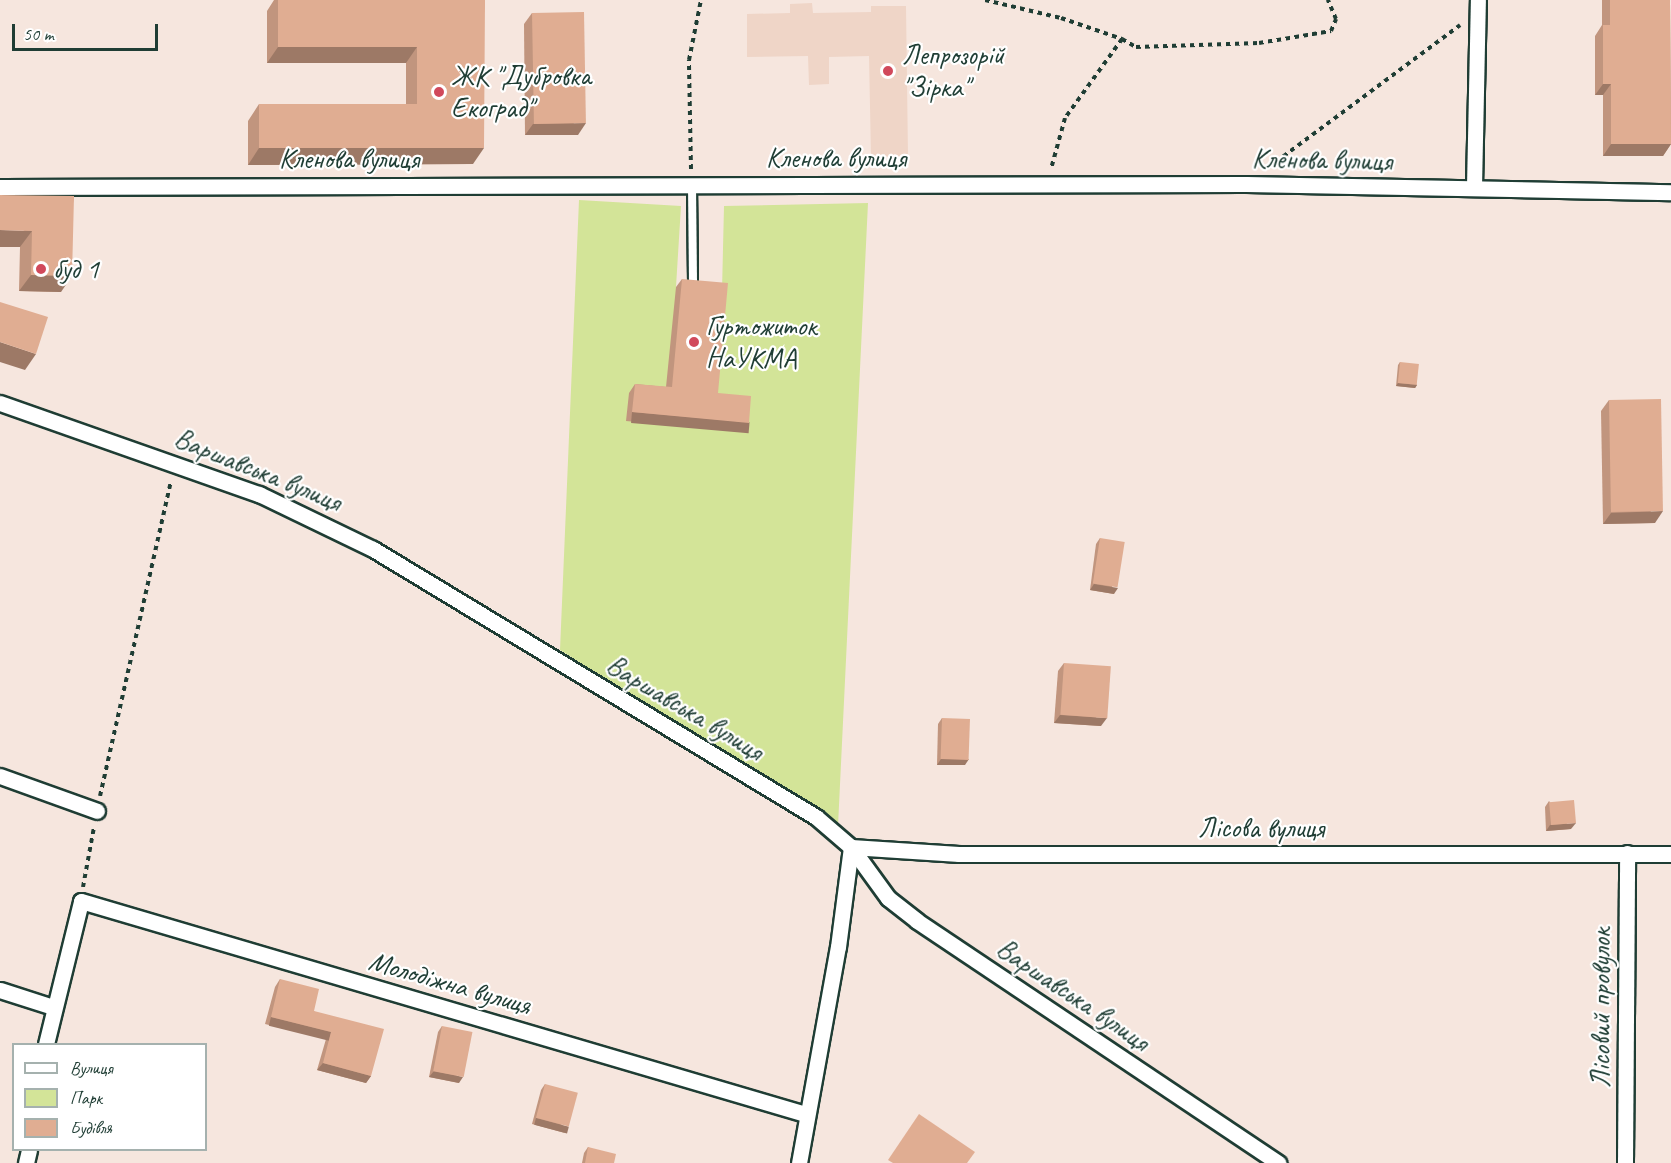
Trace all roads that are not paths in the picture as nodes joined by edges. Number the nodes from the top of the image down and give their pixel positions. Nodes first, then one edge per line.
1 (1478, 6) edge
2 (692, 183) junction
3 (0, 186) edge
4 (1474, 188) junction
5 (1671, 192) edge
6 (693, 281) edge
7 (0, 403) edge
8 (0, 776) edge
9 (97, 811) road end
10 (851, 847) junction
11 (1627, 853) junction
12 (1671, 854) edge
13 (0, 990) edge
14 (52, 1007) junction
15 (46, 1043) edge
16 (805, 1114) junction
17 (799, 1163) edge
18 (1278, 1163) edge
19 (1625, 1163) edge

1 - 4 street
2 - 3 street, Кленова вулиця
2 - 4 street, Кленова вулиця
2 - 6 lane
4 - 5 street, Кленова вулиця
7 - 10 street, Варшавська вулиця
8 - 9 street
10 - 11 street, Лісова вулиця
10 - 16 street
10 - 18 street, Варшавська вулиця
11 - 12 street, Лісова вулиця
11 - 19 street, Лісовий провулок
13 - 14 street
14 - 15 street
14 - 16 street, Молодіжна вулиця
16 - 17 street

